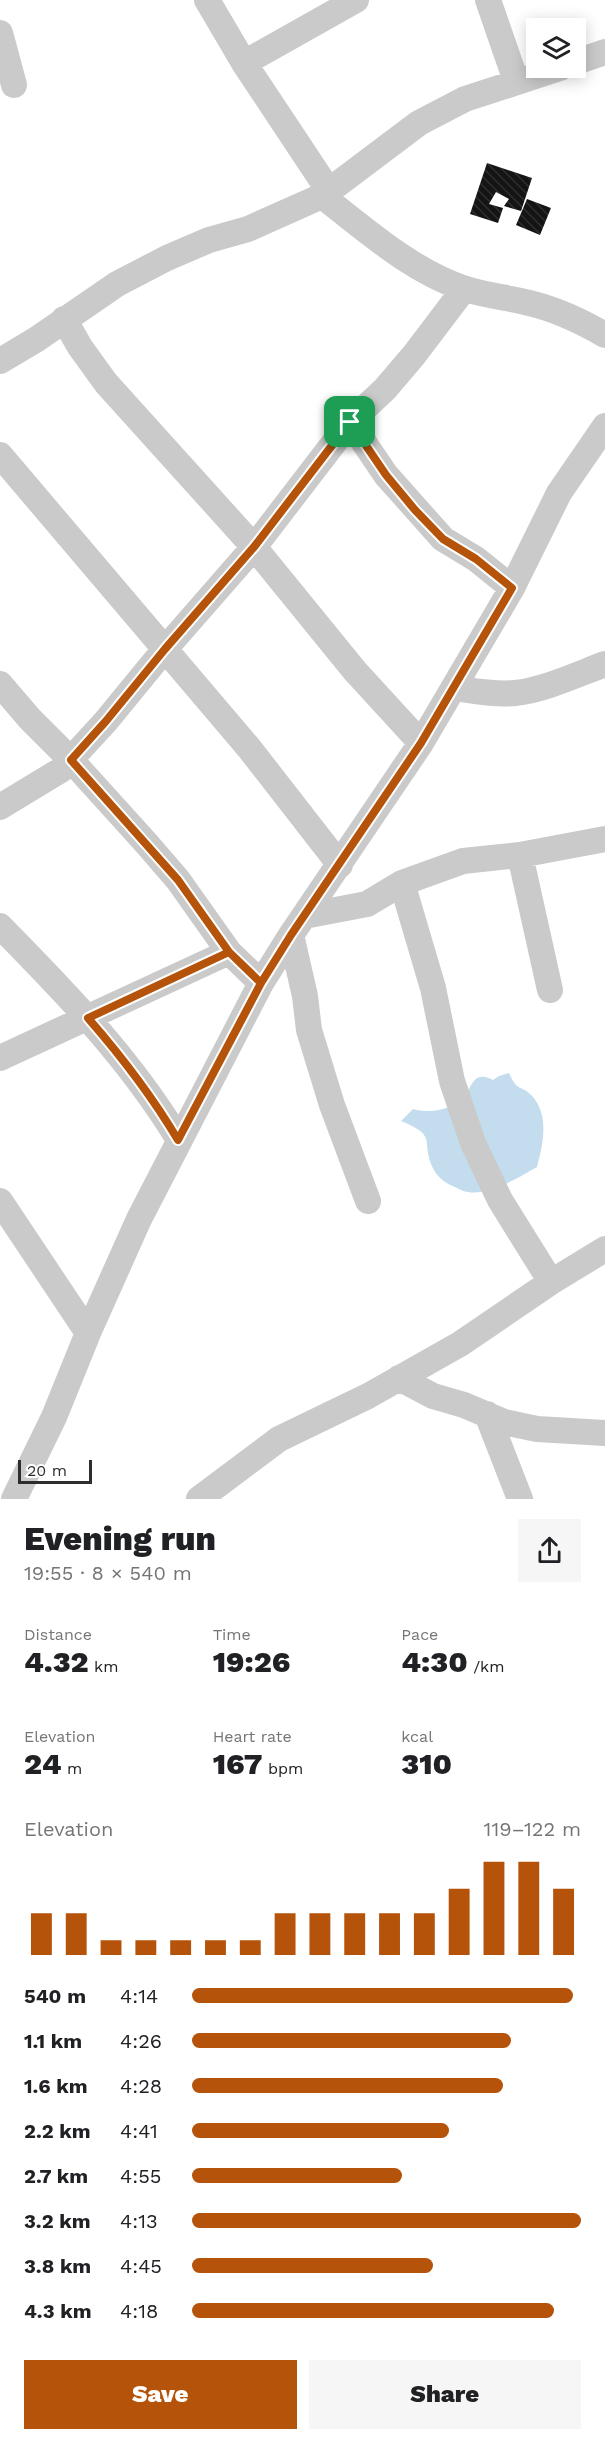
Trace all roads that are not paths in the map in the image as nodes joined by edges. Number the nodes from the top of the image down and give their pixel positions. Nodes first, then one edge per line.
1 (207, 0) edge
2 (356, 0) edge
3 (488, 0) edge
4 (0, 33) edge
5 (605, 52) edge
6 (586, 59) edge
7 (244, 63) junction
8 (526, 78) edge
9 (516, 81) junction
10 (14, 85) dead end
11 (326, 193) junction
12 (464, 289) junction
13 (64, 319) junction
14 (605, 335) edge
15 (0, 361) edge
16 (350, 422) junction
17 (605, 426) edge
18 (0, 455) edge
19 (254, 547) junction
20 (512, 588) junction
21 (165, 649) junction
22 (605, 664) edge
23 (0, 684) edge
24 (454, 688) junction
25 (421, 743) junction
26 (71, 760) junction
27 (0, 807) edge
28 (605, 839) edge
29 (520, 855) junction
30 (340, 866) junction
31 (402, 883) junction
32 (297, 925) junction
33 (0, 926) edge
34 (229, 952) junction
35 (261, 983) junction
36 (550, 990) dead end
37 (88, 1018) junction
38 (0, 1058) edge
39 (178, 1140) junction
40 (0, 1201) edge
41 (368, 1201) dead end
42 (605, 1249) edge
43 (551, 1282) junction
44 (88, 1333) junction
45 (399, 1378) junction
46 (487, 1414) junction
47 (605, 1434) edge
48 (14, 1499) edge
49 (199, 1499) edge
50 (520, 1499) edge

1 - 7 street
2 - 7 street
3 - 9 street
4 - 10 street
5 - 6 street
7 - 11 street
8 - 9 street
9 - 11 street
11 - 12 street
11 - 13 street
12 - 14 street
12 - 16 street
13 - 15 street
13 - 19 street
16 - 19 street
16 - 20 street
17 - 20 street
18 - 21 street
19 - 21 street
19 - 25 street
20 - 24 street
21 - 26 street
21 - 30 street
22 - 24 street
23 - 26 street
24 - 25 street
25 - 30 street
26 - 27 street
26 - 34 street
28 - 29 street
29 - 31 street
29 - 36 street
30 - 32 street
31 - 32 street
31 - 43 street
32 - 35 street
32 - 41 street
33 - 37 street
34 - 35 street
34 - 37 street
35 - 39 street
37 - 38 street
37 - 39 street
39 - 44 street
40 - 44 street
42 - 43 street
43 - 45 street
44 - 48 street
45 - 46 street
45 - 49 street
46 - 47 street
46 - 50 street

